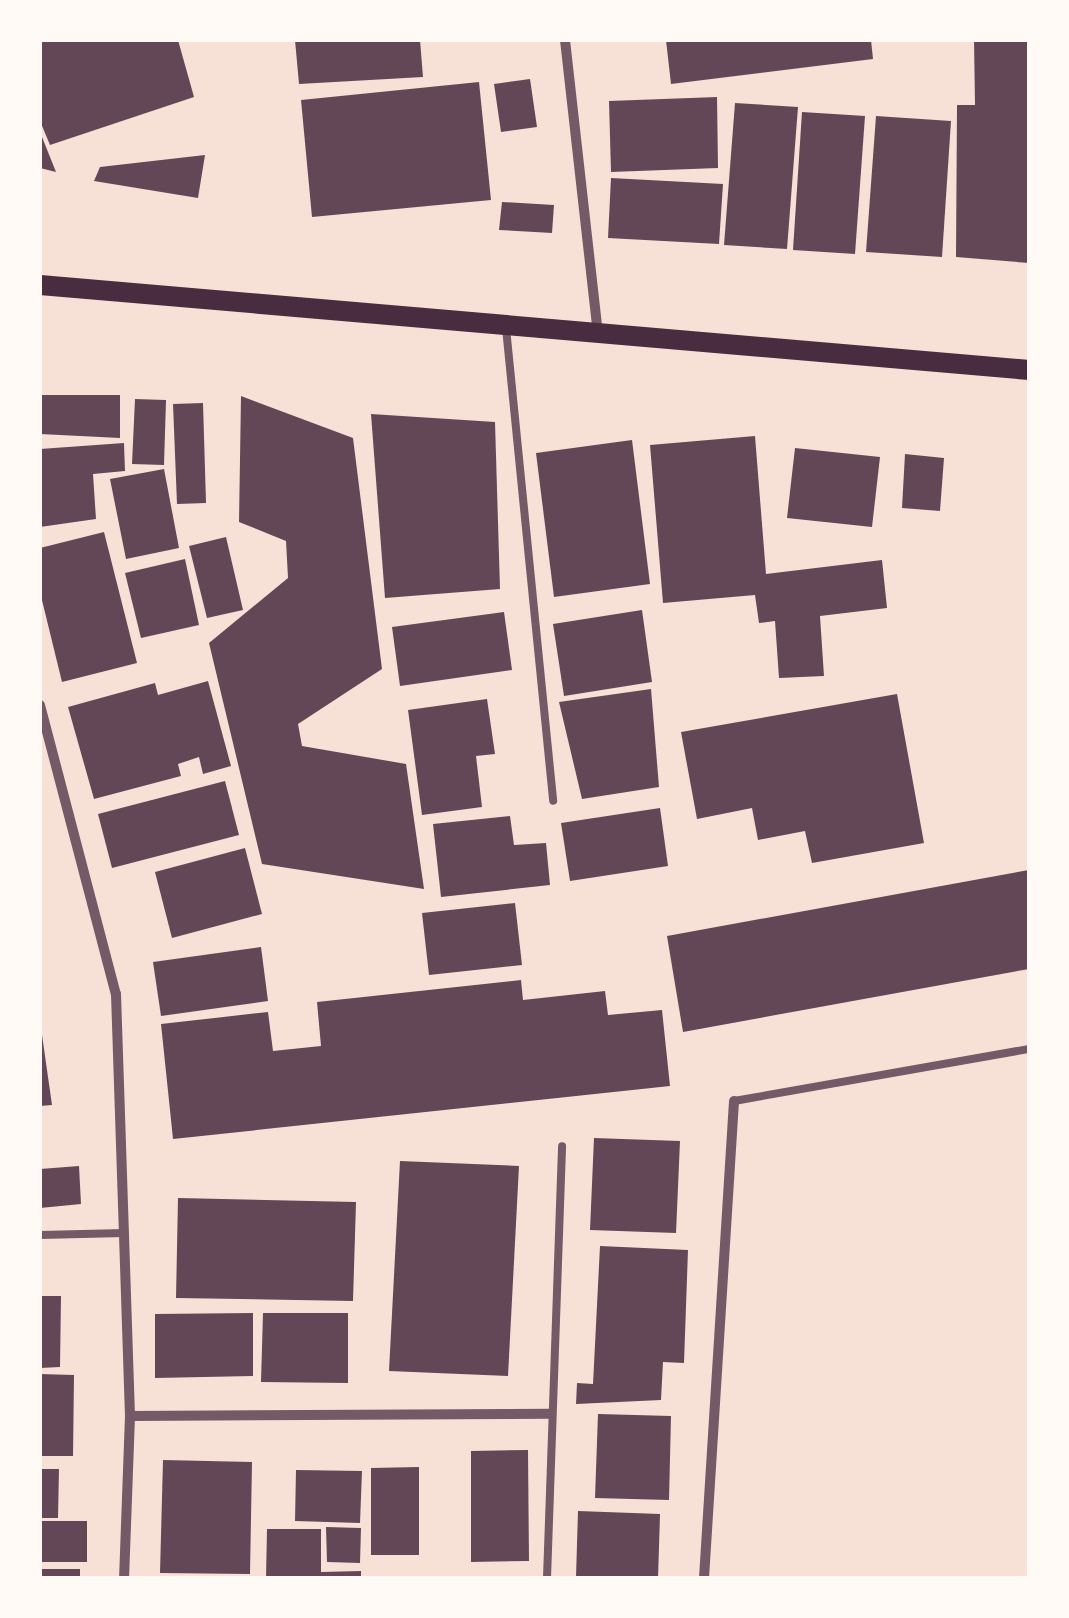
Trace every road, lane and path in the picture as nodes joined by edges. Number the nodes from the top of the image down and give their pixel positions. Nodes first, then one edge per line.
1 (566, 40) edge
2 (40, 285) edge
3 (506, 328) junction
4 (598, 333) junction
5 (1029, 370) edge
6 (40, 704) edge
7 (553, 801) dead end
8 (1029, 1049) edge
9 (734, 1101) joint
10 (562, 1146) dead end
11 (124, 1233) junction
12 (40, 1235) edge
13 (551, 1414) junction
14 (130, 1416) junction
15 (124, 1578) edge
16 (547, 1578) edge
17 (704, 1578) edge

1 - 4 street
2 - 3 main road
3 - 4 main road
3 - 7 lane
4 - 5 main road
6 - 11 street
8 - 9 lane
9 - 17 street
10 - 13 lane
11 - 12 lane
11 - 14 street
13 - 14 street
13 - 16 lane
14 - 15 street

